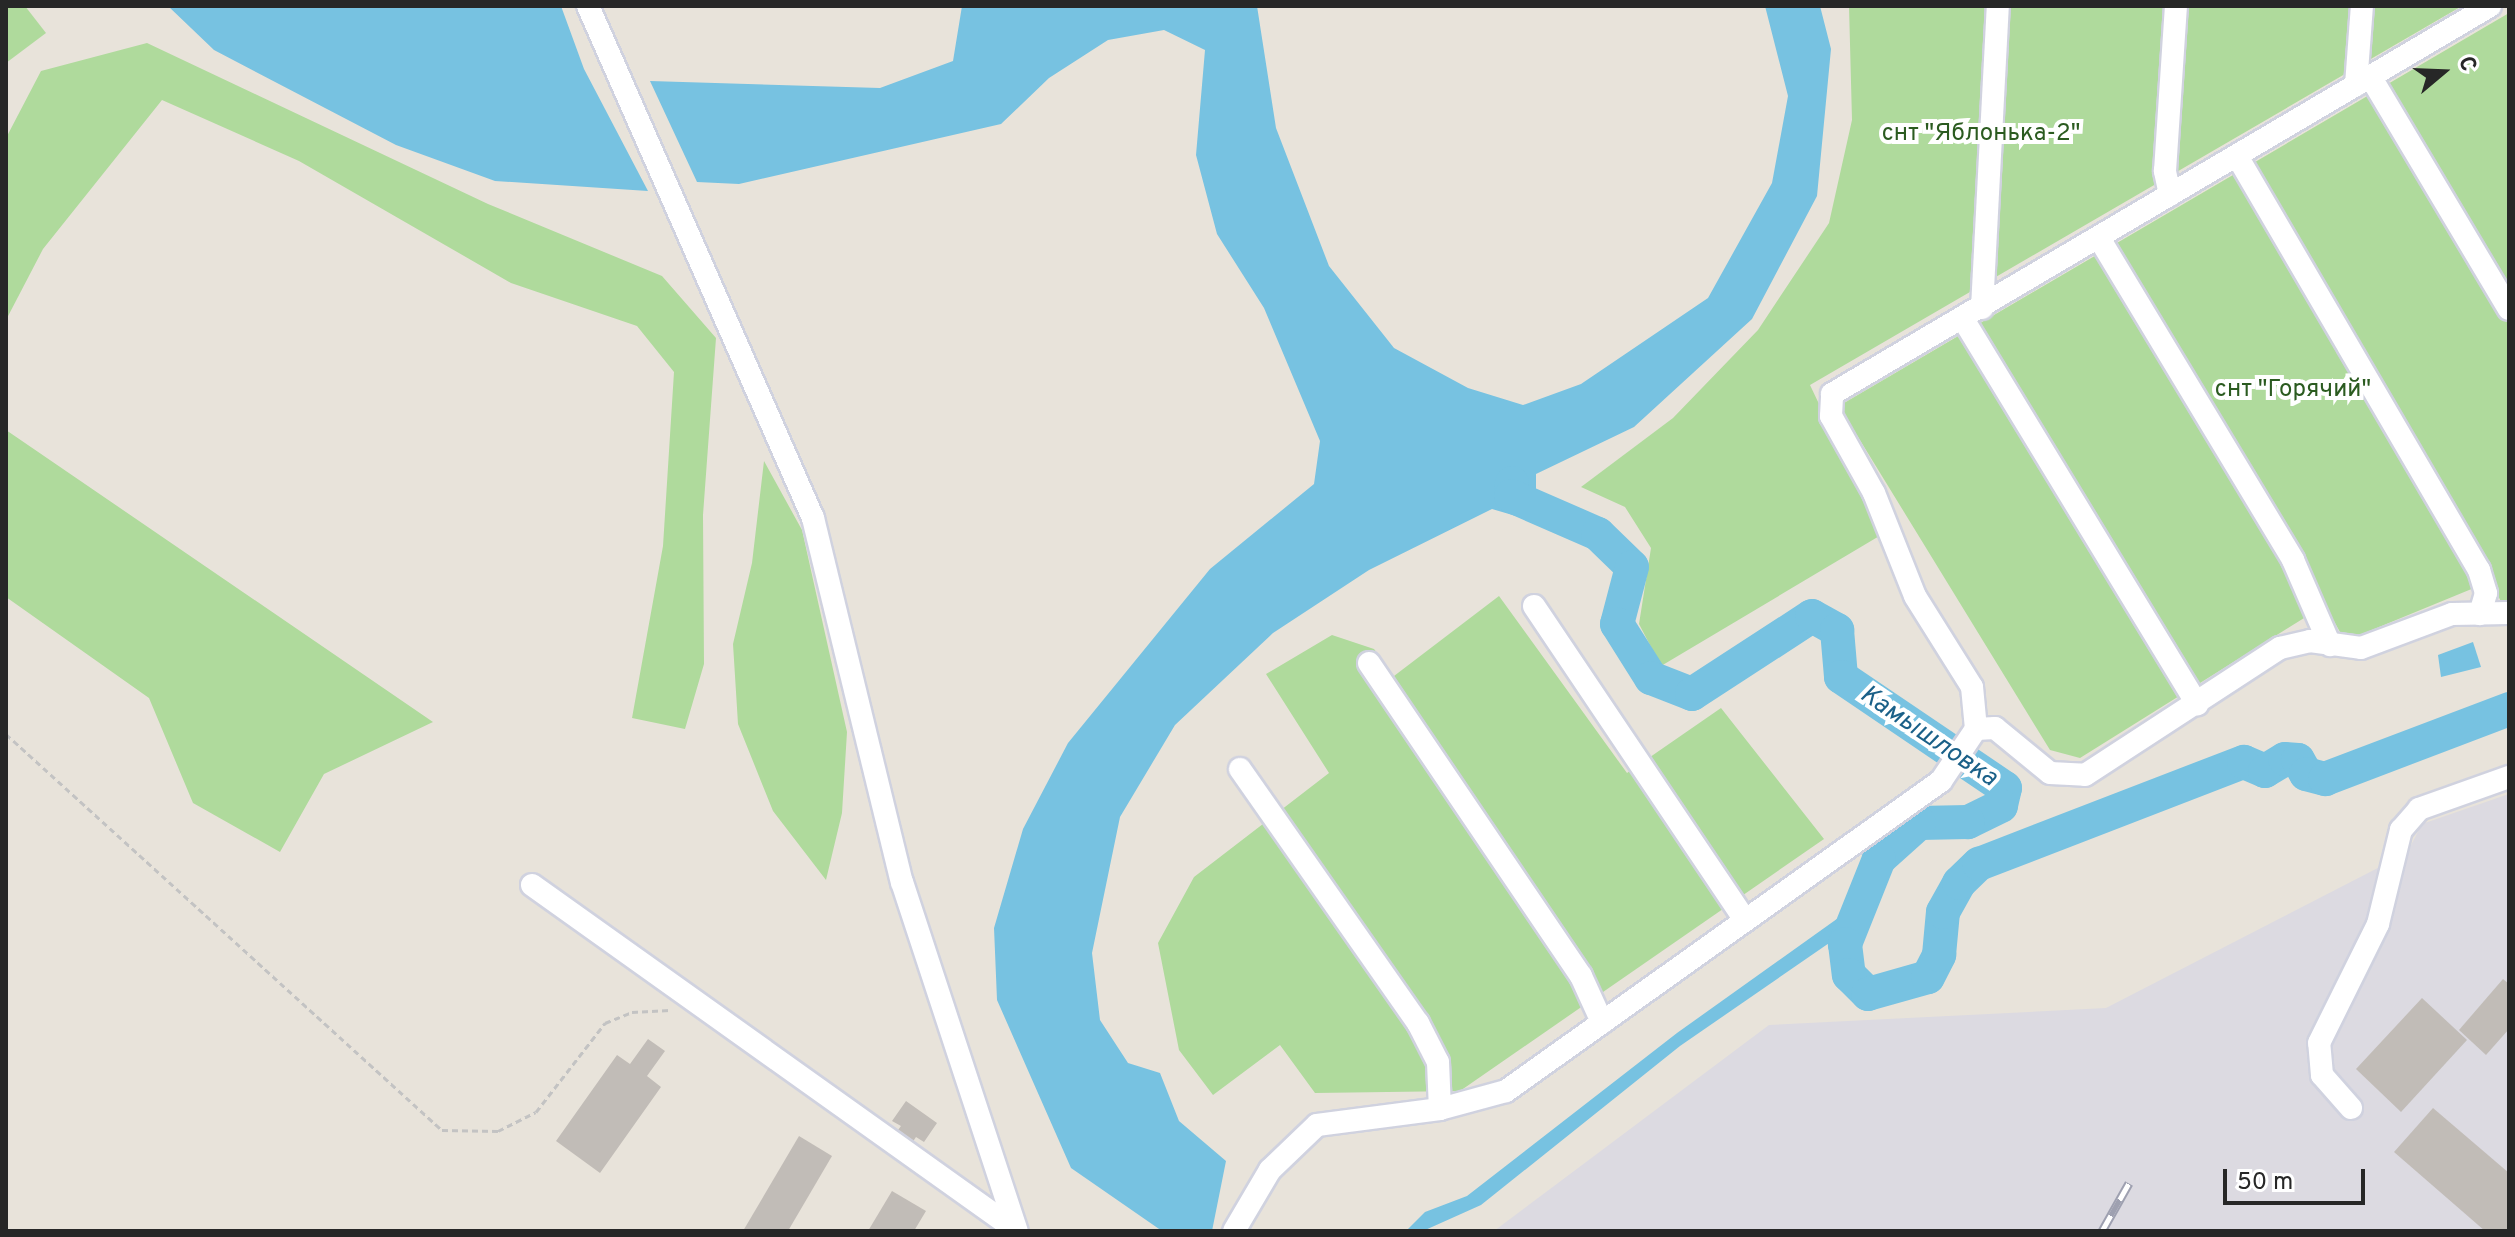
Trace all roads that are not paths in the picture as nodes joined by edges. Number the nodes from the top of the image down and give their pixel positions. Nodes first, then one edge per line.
1 (588, 6) edge
2 (1998, 6) edge
3 (2176, 6) edge
4 (2362, 6) edge
5 (2490, 6) edge
6 (2363, 81) junction
7 (2237, 156) junction
8 (2170, 195) junction
9 (2099, 238) junction
10 (2509, 309) edge
11 (1972, 313) junction
12 (1534, 606) dead end
13 (2509, 613) edge
14 (2480, 614) junction
15 (2330, 645) junction
16 (1369, 663) dead end
17 (2197, 704) junction
18 (1976, 729) junction
19 (1240, 769) dead end
20 (2509, 777) edge
21 (532, 885) dead end
22 (1745, 920) junction
23 (1602, 1022) junction
24 (2351, 1108) dead end
25 (1440, 1109) junction
26 (1015, 1230) edge
27 (1234, 1231) edge

1 - 26 street
2 - 11 street
3 - 8 street
4 - 6 street
5 - 6 street
6 - 7 street
6 - 10 street
7 - 8 street
7 - 14 street
8 - 9 street
9 - 11 street
9 - 15 street
11 - 17 street
11 - 18 street
12 - 22 street
13 - 14 street
14 - 15 street
15 - 17 street
16 - 23 street
17 - 18 street
18 - 22 street
19 - 25 street
20 - 24 street
21 - 26 street
22 - 23 street
23 - 25 street
25 - 27 street

